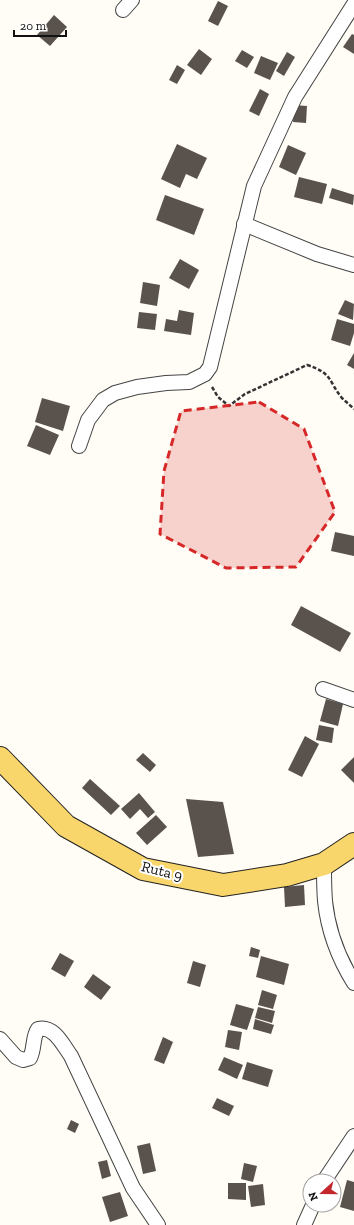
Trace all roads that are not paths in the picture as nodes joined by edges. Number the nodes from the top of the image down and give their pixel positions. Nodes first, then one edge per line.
1 (354, 4) edge
2 (244, 224) junction
3 (354, 265) edge
4 (79, 446) dead end
5 (323, 689) dead end
6 (354, 700) edge
7 (0, 758) edge
8 (354, 844) edge
9 (324, 864) junction
10 (354, 983) edge
11 (0, 1039) edge
12 (354, 1136) edge
13 (329, 1173) edge
14 (309, 1213) edge
15 (158, 1225) edge
16 (304, 1225) edge

1 - 2 street
2 - 3 street
2 - 4 street
5 - 6 street
7 - 9 main road, Ruta 9
8 - 9 main road, Ruta 9
9 - 10 street
11 - 15 street
12 - 13 street
14 - 16 street

